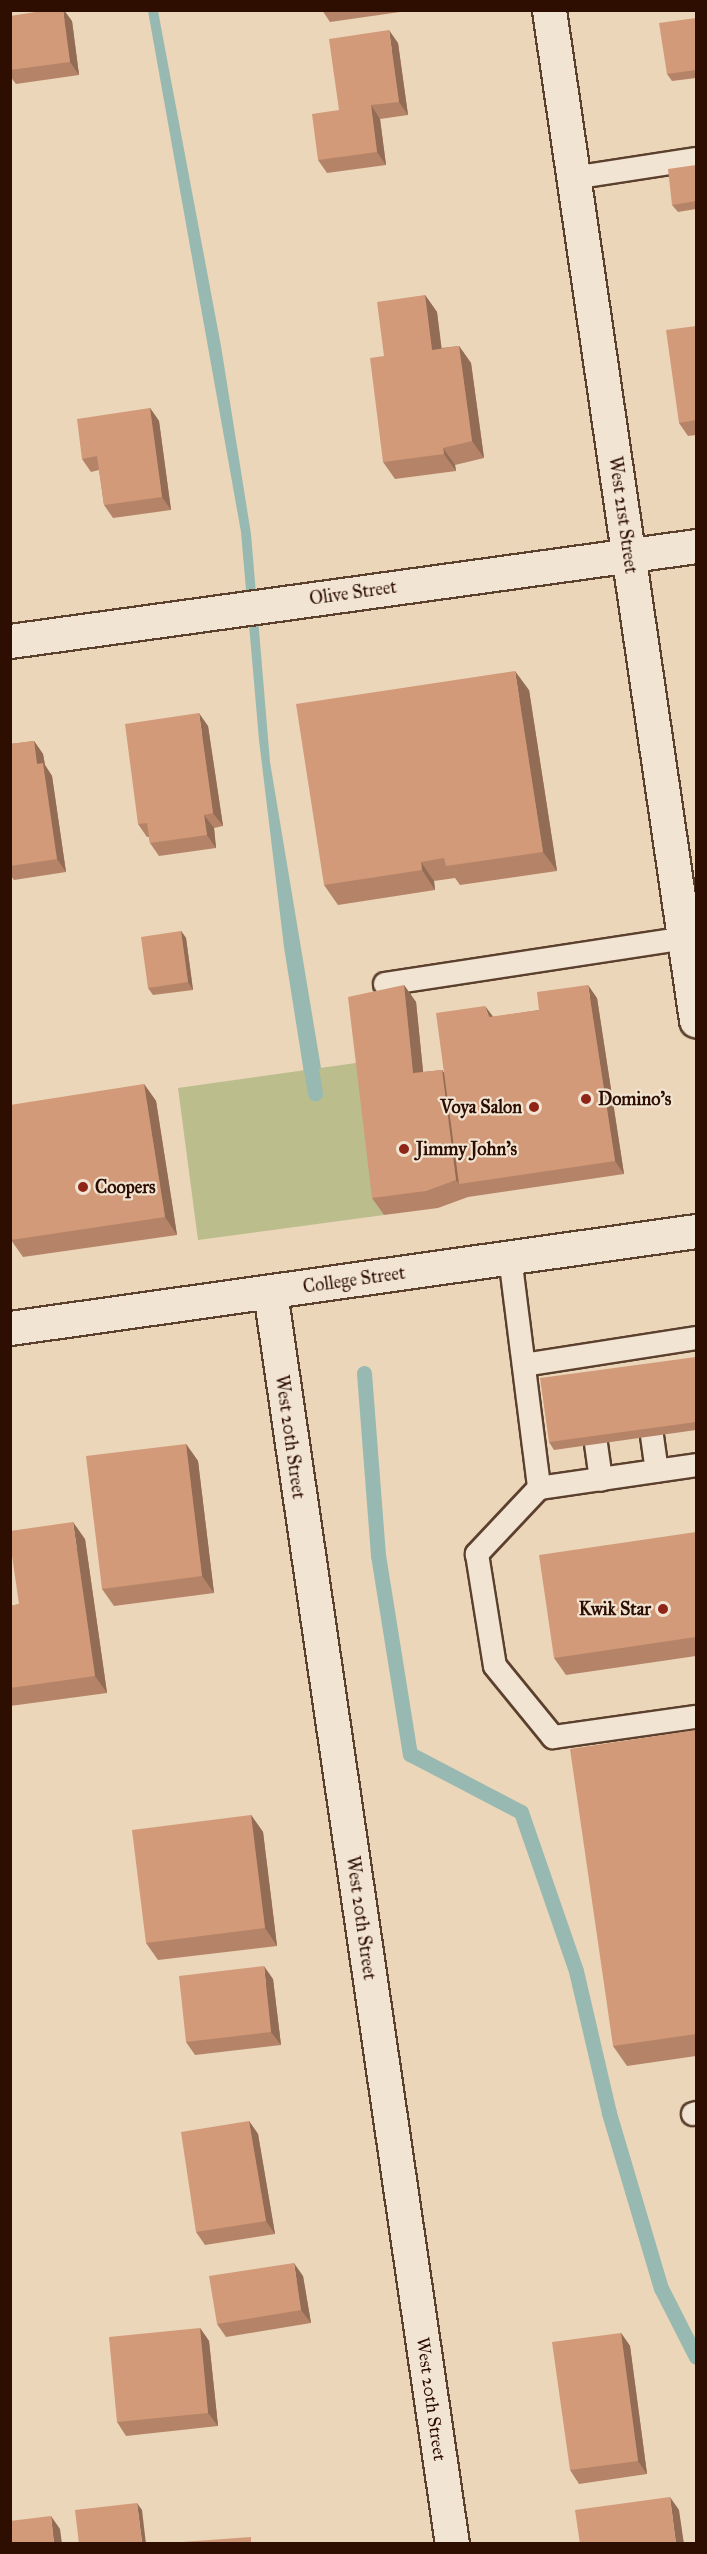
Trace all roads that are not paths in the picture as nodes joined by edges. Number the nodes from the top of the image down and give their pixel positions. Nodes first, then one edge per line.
1 (549, 10) edge
2 (696, 159) edge
3 (573, 178) junction
4 (696, 546) edge
5 (628, 555) junction
6 (10, 641) edge
7 (685, 938) junction
8 (385, 984) dead end
9 (696, 1020) edge
10 (696, 1231) edge
11 (510, 1257) junction
12 (270, 1292) junction
13 (10, 1328) edge
14 (696, 1338) edge
15 (640, 1348) junction
16 (584, 1356) junction
17 (524, 1365) junction
18 (643, 1372) edge
19 (587, 1380) edge
20 (652, 1436) edge
21 (596, 1444) edge
22 (696, 1466) edge
23 (657, 1471) junction
24 (601, 1480) junction
25 (539, 1488) junction
26 (696, 1717) edge
27 (452, 2544) edge

1 - 3 street, West 21st Street
2 - 3 lane
3 - 5 street, West 21st Street
4 - 5 street, Olive Street
5 - 6 street, Olive Street
5 - 7 street, West 21st Street
7 - 8 lane
7 - 9 street, West 21st Street
10 - 11 street, College Street
11 - 12 street, College Street
11 - 17 lane
12 - 13 street, College Street
12 - 27 street, West 20th Street
14 - 15 lane
15 - 16 lane
15 - 18 lane
16 - 17 lane
16 - 19 lane
17 - 25 lane
20 - 23 lane
21 - 24 lane
22 - 23 lane
23 - 24 lane
24 - 25 lane
25 - 26 lane

